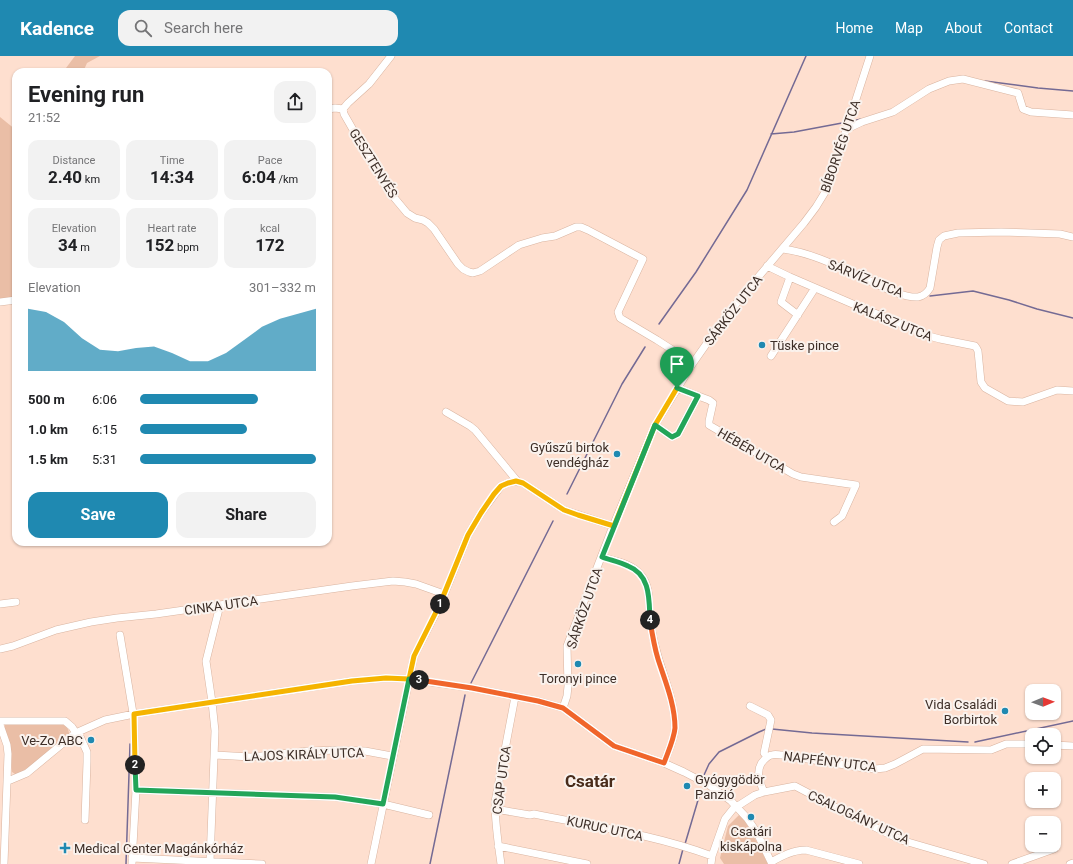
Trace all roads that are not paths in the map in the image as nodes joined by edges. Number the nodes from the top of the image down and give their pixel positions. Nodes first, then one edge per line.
1 (391, 56) edge
2 (870, 56) edge
3 (332, 108) edge
4 (343, 109) junction
5 (1073, 115) edge
6 (847, 129) junction
7 (1073, 237) edge
8 (782, 249) junction
9 (767, 266) junction
10 (790, 277) junction
11 (815, 288) junction
12 (12, 300) edge
13 (0, 302) edge
14 (798, 315) junction
15 (771, 356) dead end
16 (693, 363) junction
17 (677, 388) junction
18 (1073, 391) edge
19 (698, 396) junction
20 (446, 412) dead end
21 (655, 425) junction
22 (518, 482) junction
23 (834, 522) dead end
24 (614, 526) junction
25 (602, 557) junction
26 (444, 594) junction
27 (16, 602) dead end
28 (0, 604) edge
29 (220, 605) junction
30 (120, 635) dead end
31 (0, 648) edge
32 (409, 679) junction
33 (515, 697) junction
34 (212, 702) junction
35 (750, 706) dead end
36 (563, 708) junction
37 (134, 714) junction
38 (0, 721) edge
39 (0, 725) edge
40 (77, 733) junction
41 (1025, 744) edge
42 (1061, 745) edge
43 (1073, 746) edge
44 (215, 755) junction
45 (392, 756) junction
46 (767, 757) junction
47 (664, 763) junction
48 (5, 785) edge
49 (136, 790) junction
50 (214, 792) junction
51 (764, 792) junction
52 (383, 804) junction
53 (736, 807) junction
54 (495, 808) junction
55 (429, 815) dead end
56 (85, 820) dead end
57 (498, 846) junction
58 (1046, 852) edge
59 (712, 856) junction
60 (132, 861) edge
61 (210, 861) junction
62 (772, 863) edge
63 (1073, 863) edge
64 (4, 864) edge
65 (262, 864) edge
66 (371, 864) edge
67 (501, 864) edge
68 (587, 864) edge
69 (711, 864) edge
70 (859, 864) edge
71 (984, 864) edge
72 (1012, 864) edge
73 (1070, 864) edge

1 - 4 street
2 - 6 street, BÍBORVÉG UTCA
3 - 4 street
4 - 16 street, GESZTENYÉS
5 - 6 street
6 - 8 street, BÍBORVÉG UTCA
7 - 8 street, SÁRVÍZ UTCA
8 - 9 street, BÍBORVÉG UTCA
9 - 10 street, KALÁSZ UTCA
9 - 16 street, SÁRKÖZ UTCA
10 - 11 street, KALÁSZ UTCA
10 - 14 street
11 - 14 street
11 - 18 street, KALÁSZ UTCA
12 - 13 street
14 - 15 street
16 - 17 street, SÁRKÖZ UTCA
17 - 19 street, HÉBÉR UTCA
17 - 21 street, SÁRKÖZ UTCA
19 - 21 street
19 - 23 street, HÉBÉR UTCA
20 - 22 street
21 - 24 street, SÁRKÖZ UTCA
22 - 24 street
22 - 26 street
24 - 25 street, SÁRKÖZ UTCA
25 - 36 street, SÁRKÖZ UTCA
25 - 47 street
26 - 29 street, CINKA UTCA
26 - 32 street
27 - 28 street
29 - 31 street, CINKA UTCA
29 - 34 street
30 - 37 street
32 - 33 street
32 - 34 street
32 - 45 street
33 - 36 street
33 - 54 street, CSAP UTCA
34 - 37 street
34 - 44 street
35 - 46 street, NAPFÉNY UTCA
36 - 47 street
37 - 40 street
37 - 49 street
38 - 40 street
39 - 48 street
40 - 48 street
40 - 56 street
41 - 46 street, NAPFÉNY UTCA
42 - 43 street
44 - 45 street, LAJOS KIRÁLY UTCA
44 - 50 street
45 - 52 street
46 - 51 street, NAPFÉNY UTCA
47 - 53 street
48 - 64 street
49 - 50 street
49 - 60 street
50 - 52 street
50 - 61 street
51 - 53 street, CSALOGÁNY UTCA
51 - 71 street, CSALOGÁNY UTCA
52 - 55 street
52 - 66 street
53 - 59 street, CSALOGÁNY UTCA
53 - 62 street
54 - 57 street, CSAP UTCA
54 - 59 street, KURUC UTCA
57 - 67 street, CSAP UTCA
57 - 68 street
58 - 72 street
59 - 69 street, CSALOGÁNY UTCA
60 - 61 street
61 - 65 street
62 - 70 street
63 - 73 street

